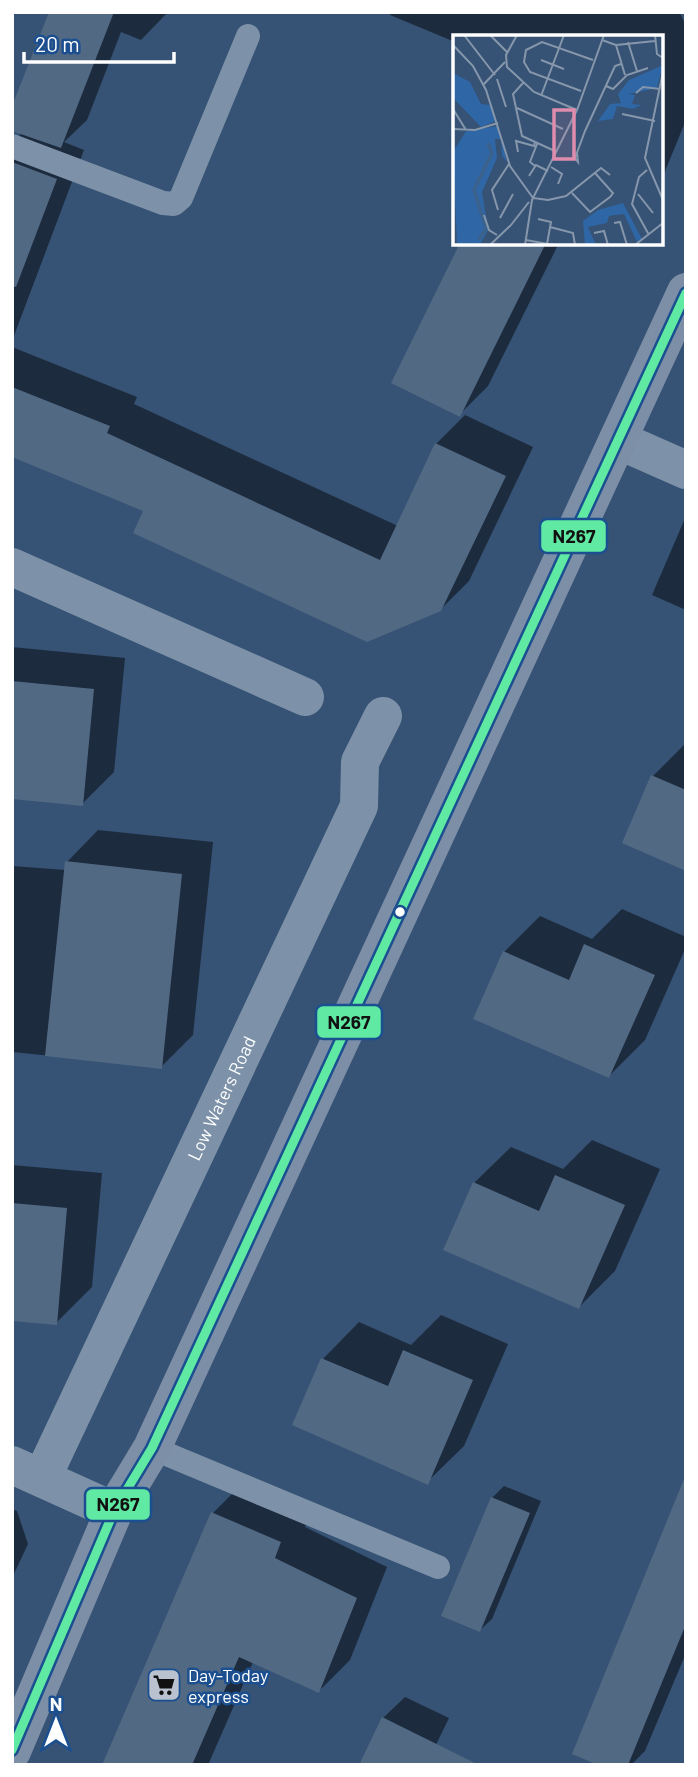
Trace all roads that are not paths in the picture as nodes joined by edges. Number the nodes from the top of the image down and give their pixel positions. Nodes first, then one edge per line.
1 (248, 36) dead end
2 (12, 146) edge
3 (686, 292) edge
4 (618, 440) junction
5 (686, 470) edge
6 (12, 567) edge
7 (305, 697) dead end
8 (383, 716) dead end
9 (152, 1448) junction
10 (27, 1472) edge
11 (114, 1511) junction
12 (438, 1567) dead end
13 (12, 1751) edge

1 - 2 lane
3 - 4 main road
4 - 5 street
4 - 9 main road
6 - 7 street
8 - 10 street, Low Waters Road
9 - 11 main road
9 - 12 lane
10 - 11 street
11 - 13 main road

